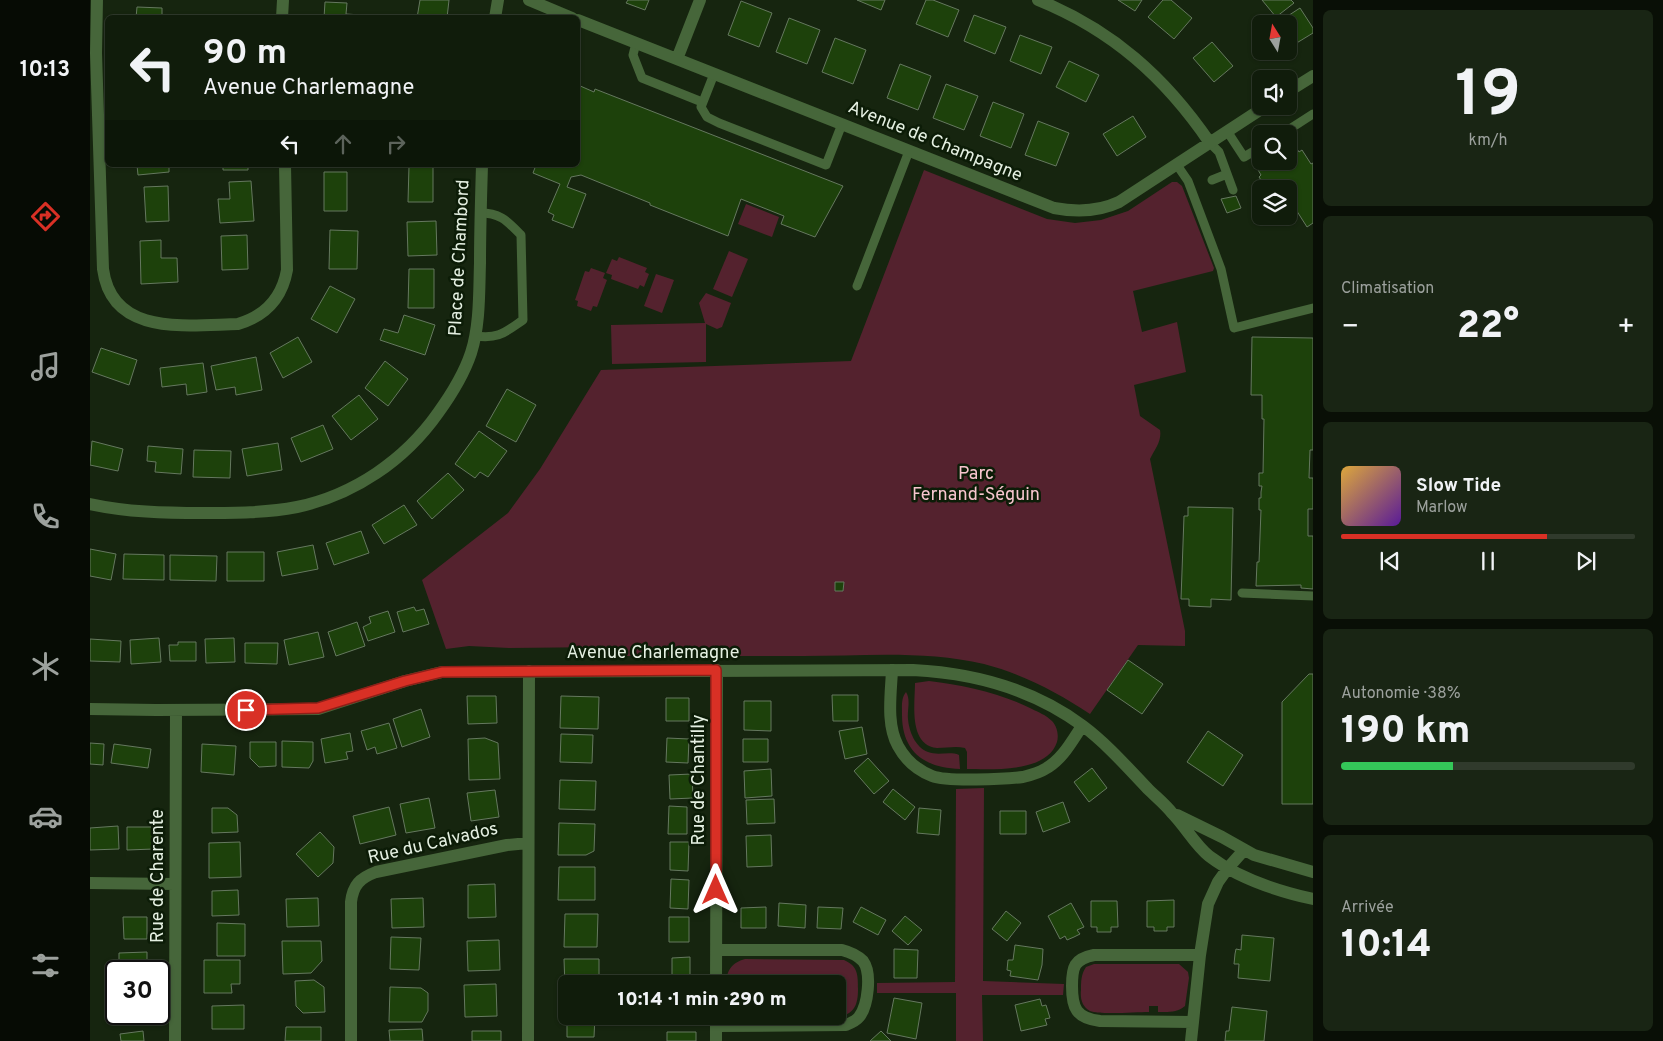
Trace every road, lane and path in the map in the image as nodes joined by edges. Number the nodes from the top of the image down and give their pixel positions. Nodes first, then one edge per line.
1 (97, 0) edge
2 (283, 0) edge
3 (498, 0) edge
4 (529, 0) edge
5 (700, 0) edge
6 (1038, 0) edge
7 (282, 15) edge
8 (496, 15) edge
9 (565, 15) edge
10 (580, 21) edge
11 (636, 44) junction
12 (677, 59) junction
13 (714, 74) junction
14 (1313, 76) edge
15 (1297, 86) edge
16 (702, 102) junction
17 (1313, 114) edge
18 (1252, 115) edge
19 (842, 124) junction
20 (1296, 125) edge
21 (1227, 131) junction
22 (1210, 143) junction
23 (909, 151) junction
24 (1252, 153) edge
25 (1177, 165) junction
26 (285, 167) edge
27 (482, 167) edge
28 (1227, 174) junction
29 (1212, 180) dead end
30 (1233, 190) dead end
31 (480, 213) junction
32 (856, 286) dead end
33 (1313, 308) edge
34 (476, 336) junction
35 (90, 504) edge
36 (1242, 593) dead end
37 (1313, 596) edge
38 (716, 670) junction
39 (892, 670) junction
40 (529, 671) junction
41 (90, 709) edge
42 (176, 710) junction
43 (1082, 726) junction
44 (1173, 813) junction
45 (528, 843) junction
46 (1244, 850) junction
47 (1228, 868) junction
48 (1313, 872) edge
49 (90, 883) edge
50 (175, 884) junction
51 (1313, 899) edge
52 (716, 950) junction
53 (1200, 955) junction
54 (716, 975) edge
55 (1193, 1022) junction
56 (716, 1025) edge
57 (846, 1025) edge
58 (175, 1041) edge
59 (351, 1041) edge
60 (528, 1041) edge
61 (716, 1041) edge
62 (1191, 1041) edge

1 - 26 street
2 - 7 street
3 - 8 street
4 - 9 street
5 - 12 street
6 - 22 street
10 - 11 street, Avenue de Champagne
11 - 12 street, Avenue de Champagne
11 - 16 lane
12 - 13 street, Avenue de Champagne
13 - 16 lane
13 - 19 street, Avenue de Champagne
14 - 15 street
16 - 19 lane
17 - 20 lane
18 - 21 street, Avenue de Champagne
19 - 23 street, Avenue de Champagne
21 - 22 street, Avenue de Champagne
21 - 24 lane
22 - 25 street, Avenue de Champagne
22 - 28 lane
23 - 25 street, Avenue de Champagne
23 - 32 lane
25 - 33 lane
27 - 31 street, Place de Chambord
28 - 29 lane
28 - 30 lane
31 - 34 street, Place de Chambord
31 - 34 lane
34 - 35 street, Place de Chambord
36 - 37 lane
38 - 39 street, Avenue Charlemagne
38 - 40 street, Avenue Charlemagne
38 - 52 street, Rue de Chantilly
39 - 43 street, Avenue Charlemagne
39 - 43 street
40 - 42 street, Avenue Charlemagne
40 - 45 street
41 - 42 street, Avenue Charlemagne
42 - 50 street, Rue de Charente
43 - 44 street, Avenue Charlemagne
44 - 46 street, Avenue Charlemagne
44 - 47 street, Avenue Charlemagne
45 - 59 street, Rue du Calvados
45 - 60 street
46 - 47 street
46 - 48 street, Avenue Charlemagne
47 - 51 street, Avenue Charlemagne
47 - 53 street
49 - 50 street
50 - 58 street, Rue de Charente
52 - 54 street, Rue de Chantilly
52 - 57 street
53 - 55 street
53 - 55 street
55 - 62 street
56 - 61 street

